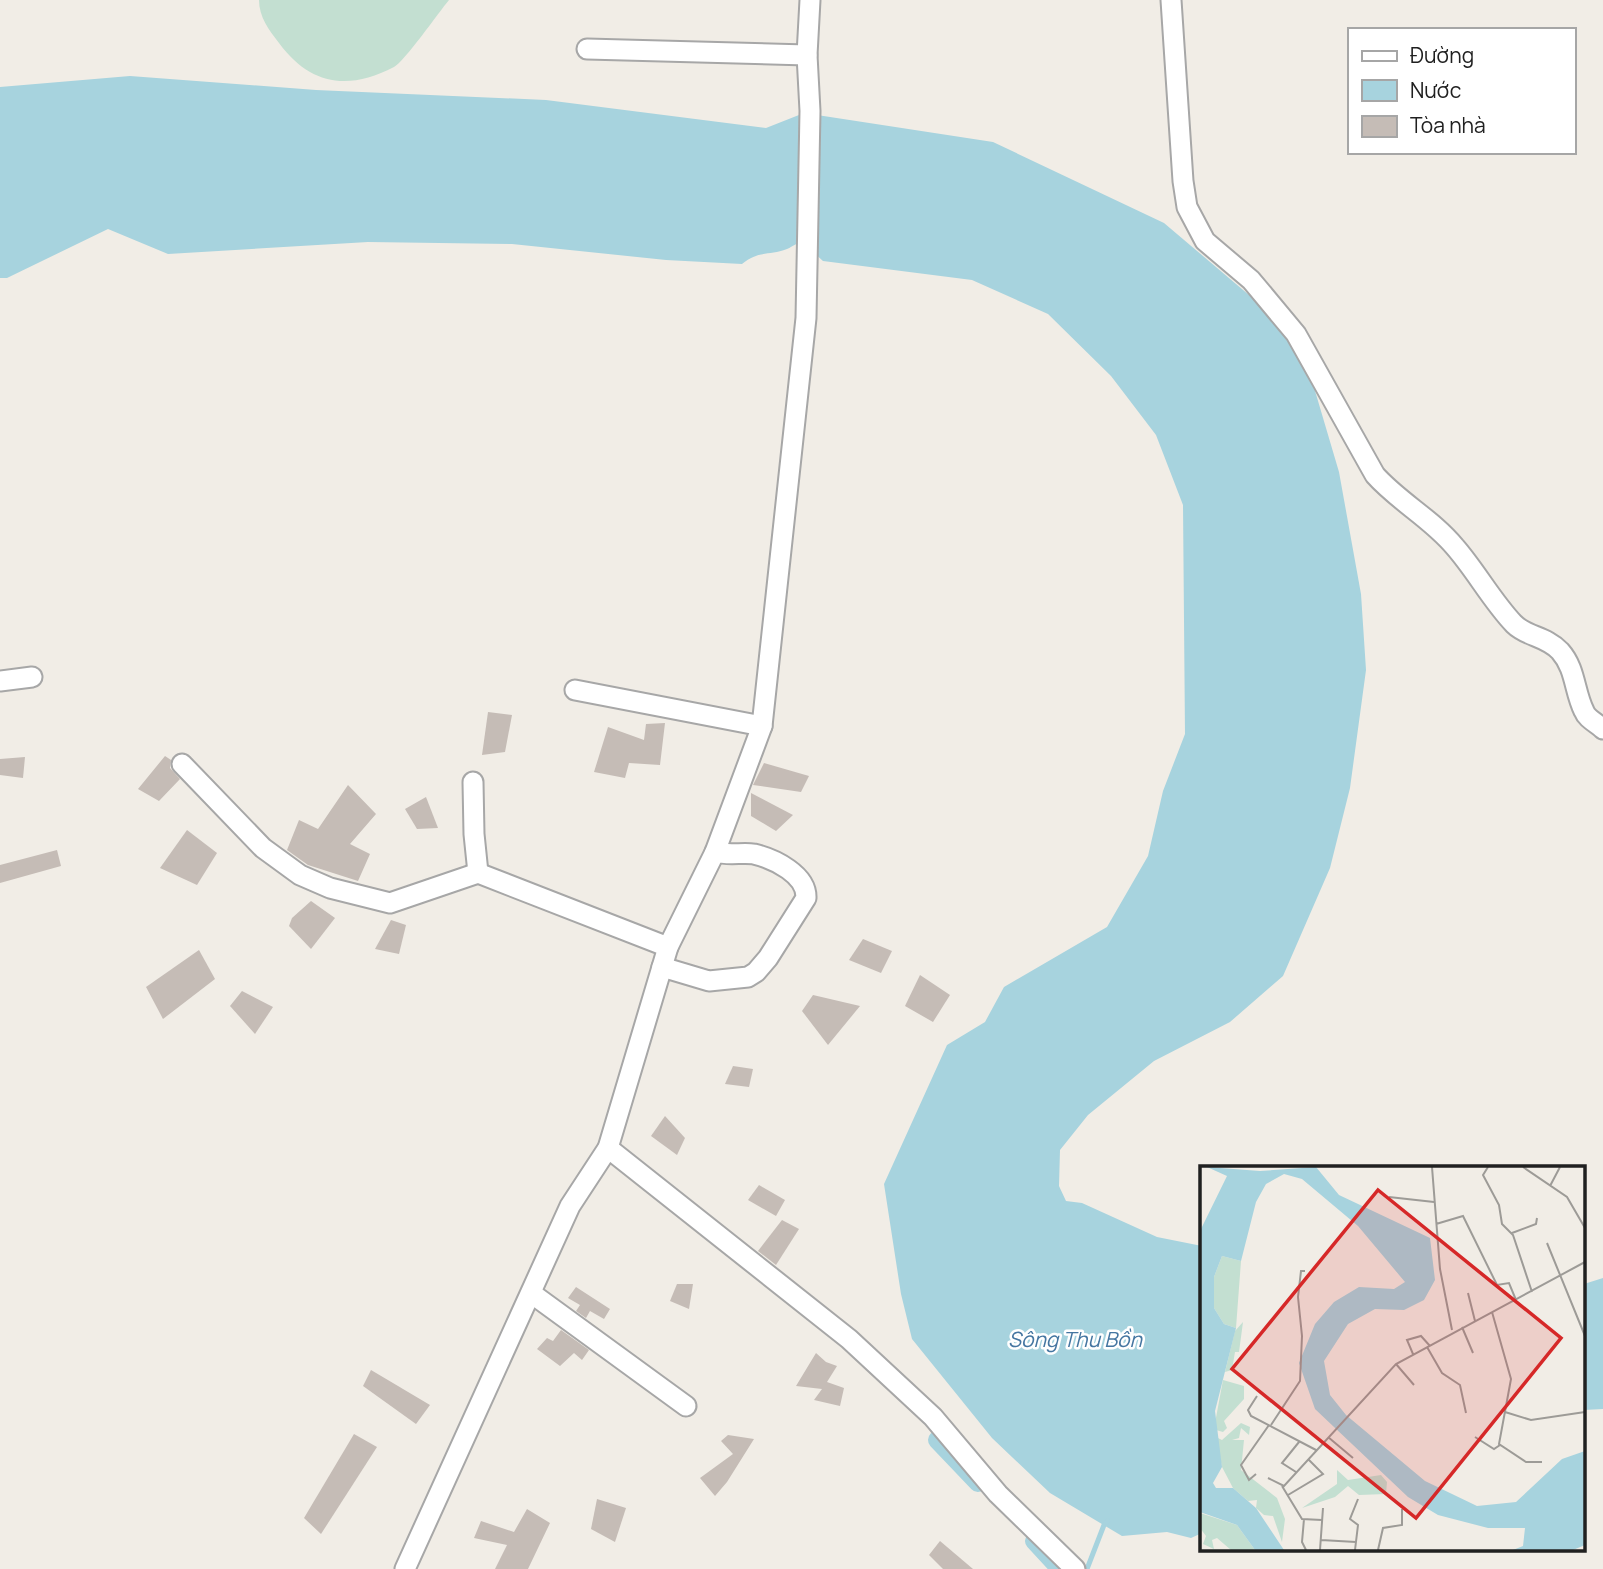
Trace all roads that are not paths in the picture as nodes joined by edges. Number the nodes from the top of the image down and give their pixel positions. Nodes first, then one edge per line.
1 (810, 0) edge
2 (1171, 0) edge
3 (587, 49) dead end
4 (807, 55) junction
5 (32, 677) dead end
6 (0, 681) edge
7 (575, 690) dead end
8 (762, 726) junction
9 (1603, 729) edge
10 (181, 764) dead end
11 (474, 782) dead end
12 (715, 852) junction
13 (478, 873) junction
14 (668, 947) junction
15 (662, 967) junction
16 (608, 1148) junction
17 (531, 1293) junction
18 (686, 1406) dead end
19 (405, 1569) edge
20 (1075, 1569) edge

1 - 4 street
2 - 9 street
3 - 4 street
4 - 8 street
5 - 6 street
7 - 8 street
8 - 12 street
10 - 13 street
11 - 13 street
12 - 14 street
12 - 15 street
13 - 14 street
14 - 15 street
15 - 16 street
16 - 17 street
16 - 20 street
17 - 18 street
17 - 19 street

